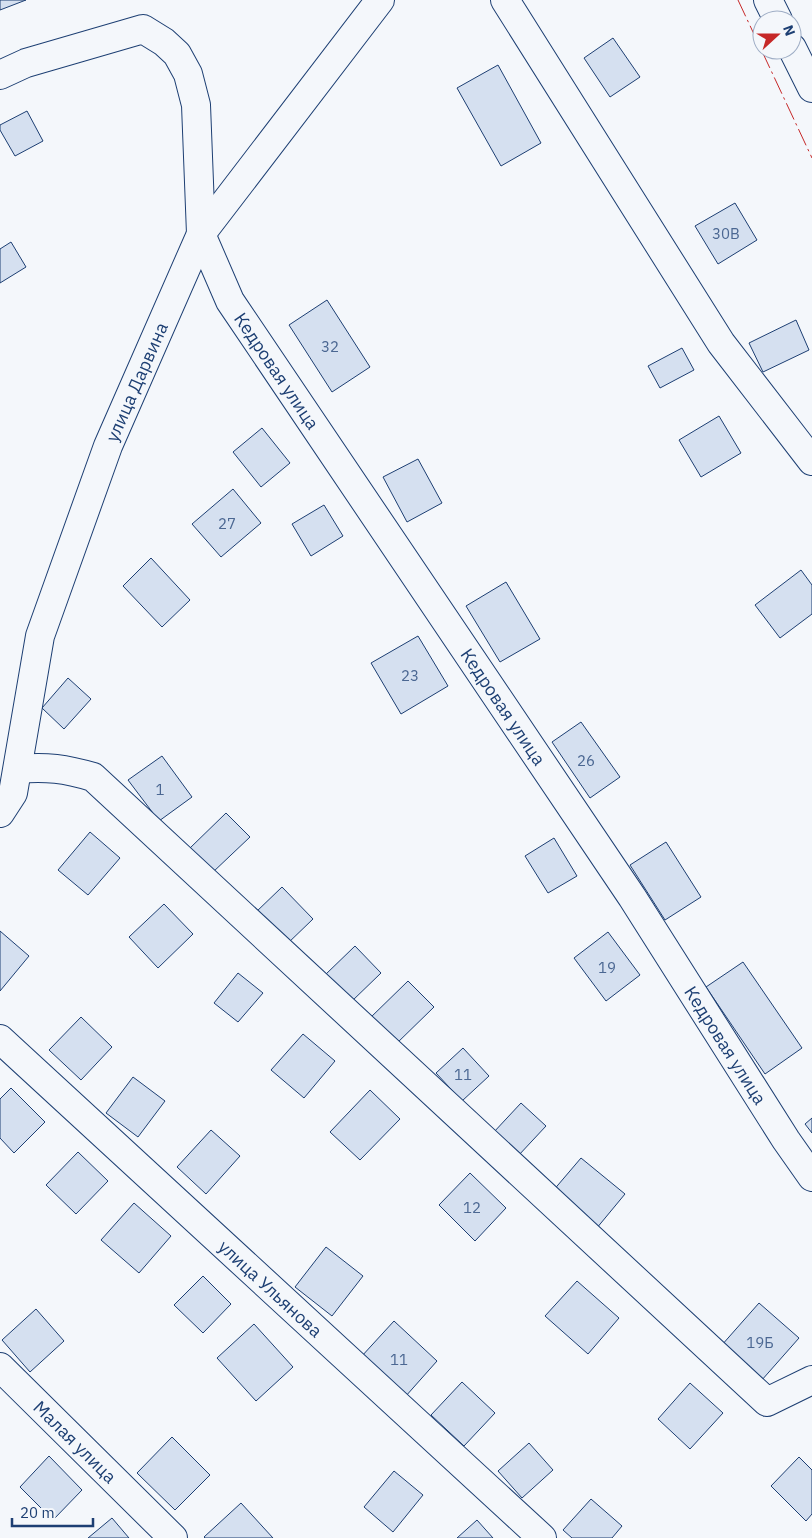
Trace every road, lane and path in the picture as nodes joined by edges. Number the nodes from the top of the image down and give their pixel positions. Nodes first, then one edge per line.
1 (380, 0) edge
2 (505, 0) edge
3 (798, 60) edge
4 (0, 75) edge
5 (812, 88) edge
6 (201, 234) junction
7 (812, 461) edge
8 (18, 768) junction
9 (0, 813) edge
10 (0, 1039) edge
11 (812, 1177) edge
12 (0, 1367) edge
13 (812, 1380) edge
14 (173, 1538) edge
15 (542, 1538) edge

1 - 6 street, улица Дарвина
2 - 7 street
3 - 5 street
4 - 6 street
6 - 8 street, улица Дарвина
6 - 11 street, Кедровая улица
8 - 9 street, улица Дарвина
8 - 13 street
10 - 15 street, улица Ульянова
12 - 14 street, Малая улица

